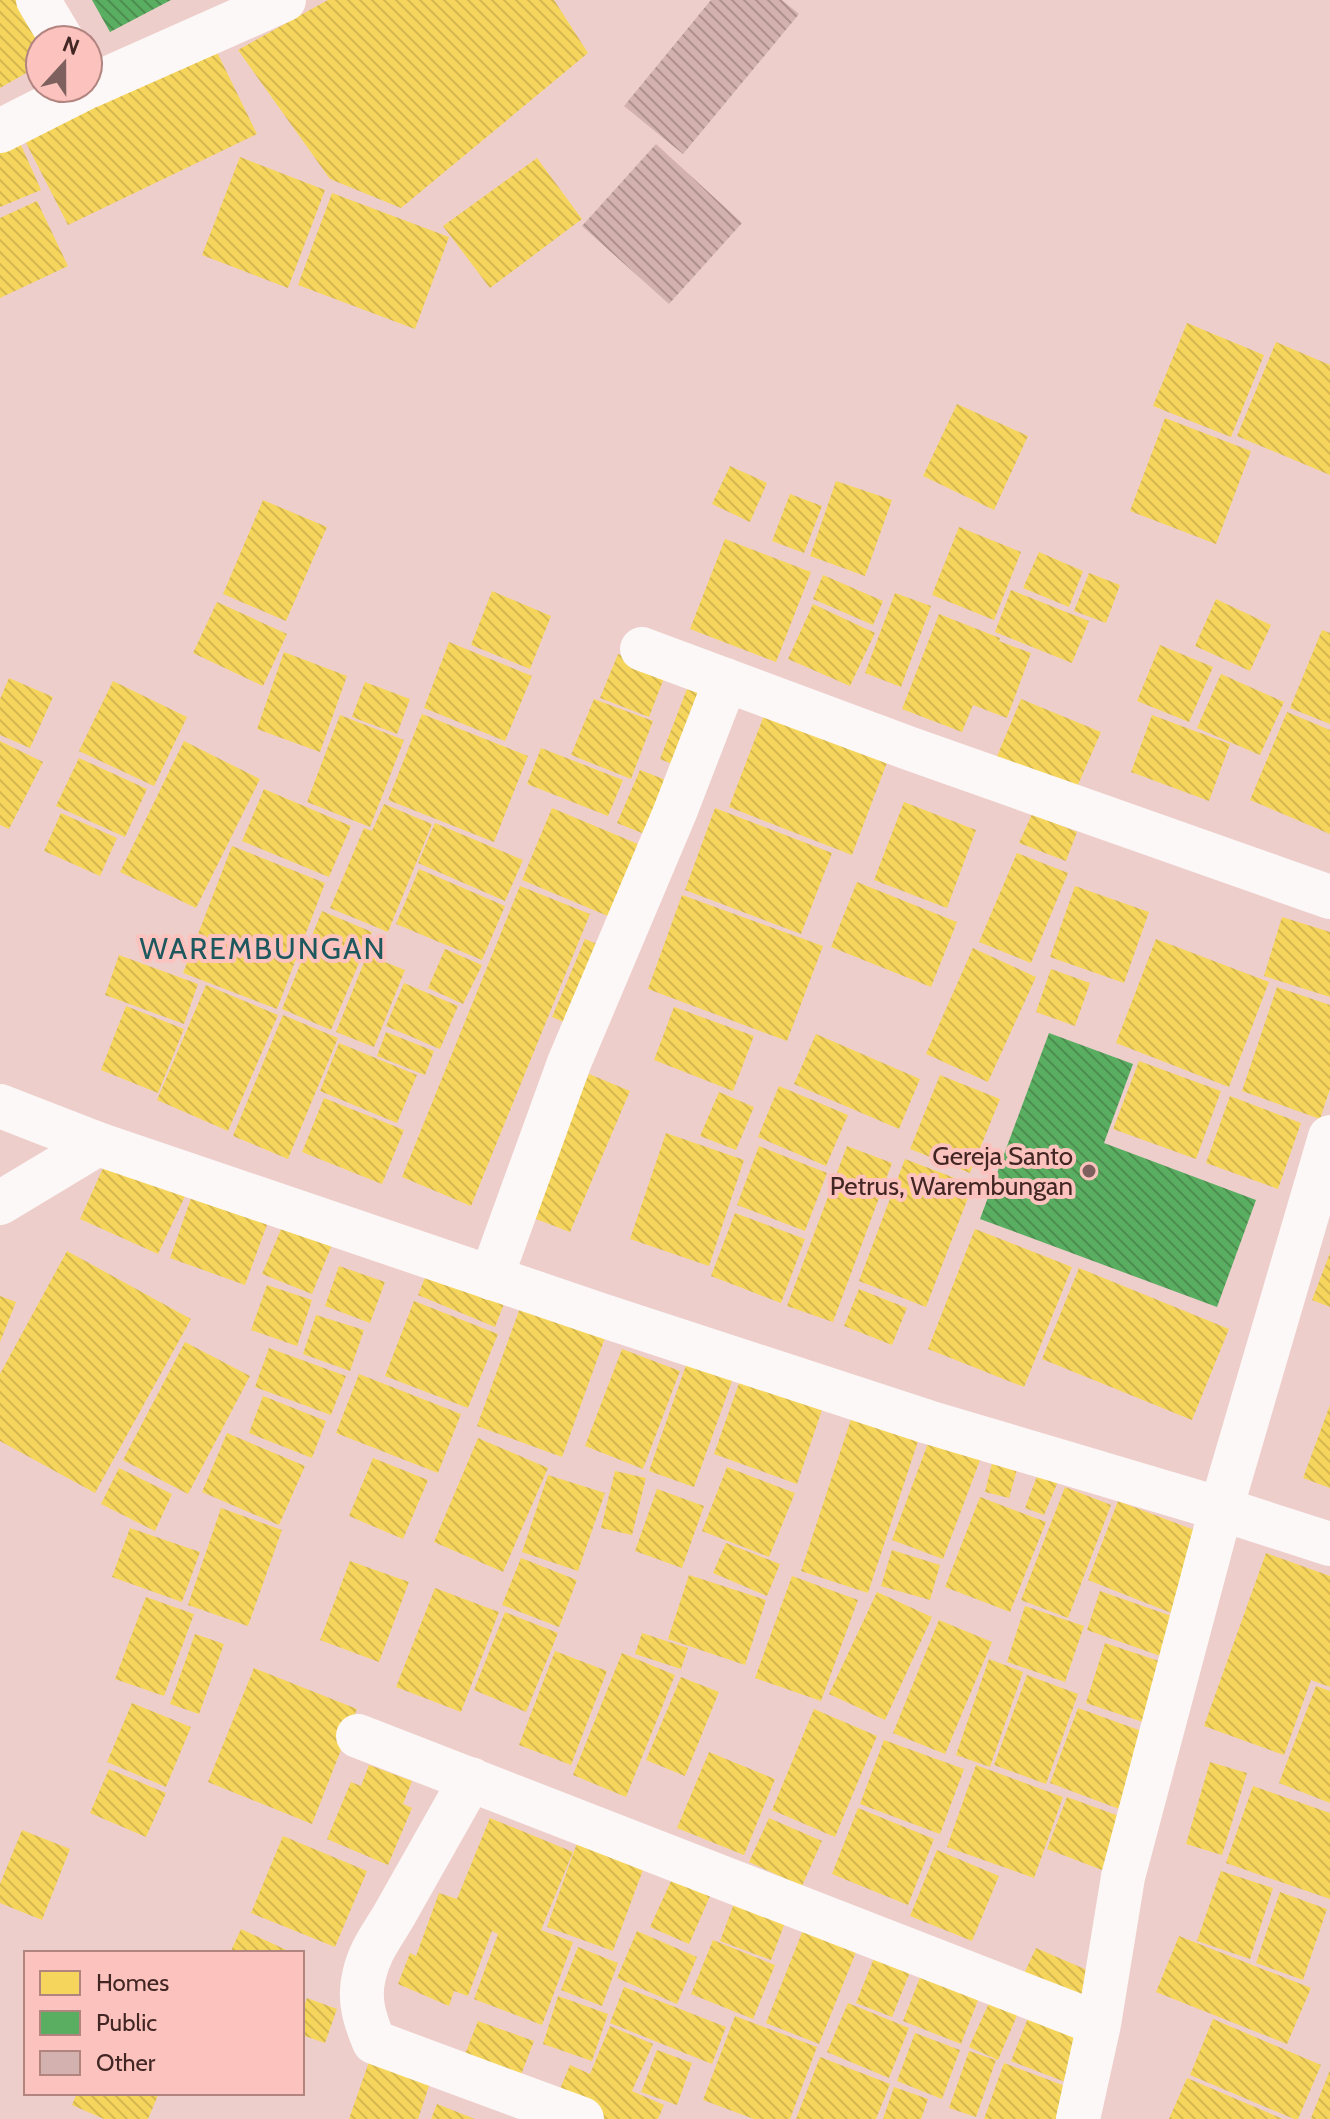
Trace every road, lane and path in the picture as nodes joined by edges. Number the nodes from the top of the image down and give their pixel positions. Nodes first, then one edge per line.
1 (38, 0) edge
2 (284, 0) edge
3 (52, 24) edge
4 (104, 79) edge
5 (53, 104) edge
6 (0, 131) edge
7 (642, 649) dead end
8 (726, 680) junction
9 (1330, 897) edge
10 (0, 1106) edge
11 (1330, 1137) edge
12 (98, 1144) junction
13 (0, 1203) edge
14 (491, 1278) junction
15 (1221, 1509) junction
16 (1330, 1544) edge
17 (358, 1736) dead end
18 (471, 1779) junction
19 (1099, 2024) junction
20 (582, 2119) edge
21 (1078, 2119) edge

1 - 3 street
2 - 4 street
5 - 6 street
7 - 8 street
8 - 9 street
8 - 14 street
10 - 12 street
11 - 15 street
12 - 13 street
12 - 14 street
14 - 15 street
15 - 16 street
15 - 19 street
17 - 18 street
18 - 19 street
18 - 20 street
19 - 21 street

